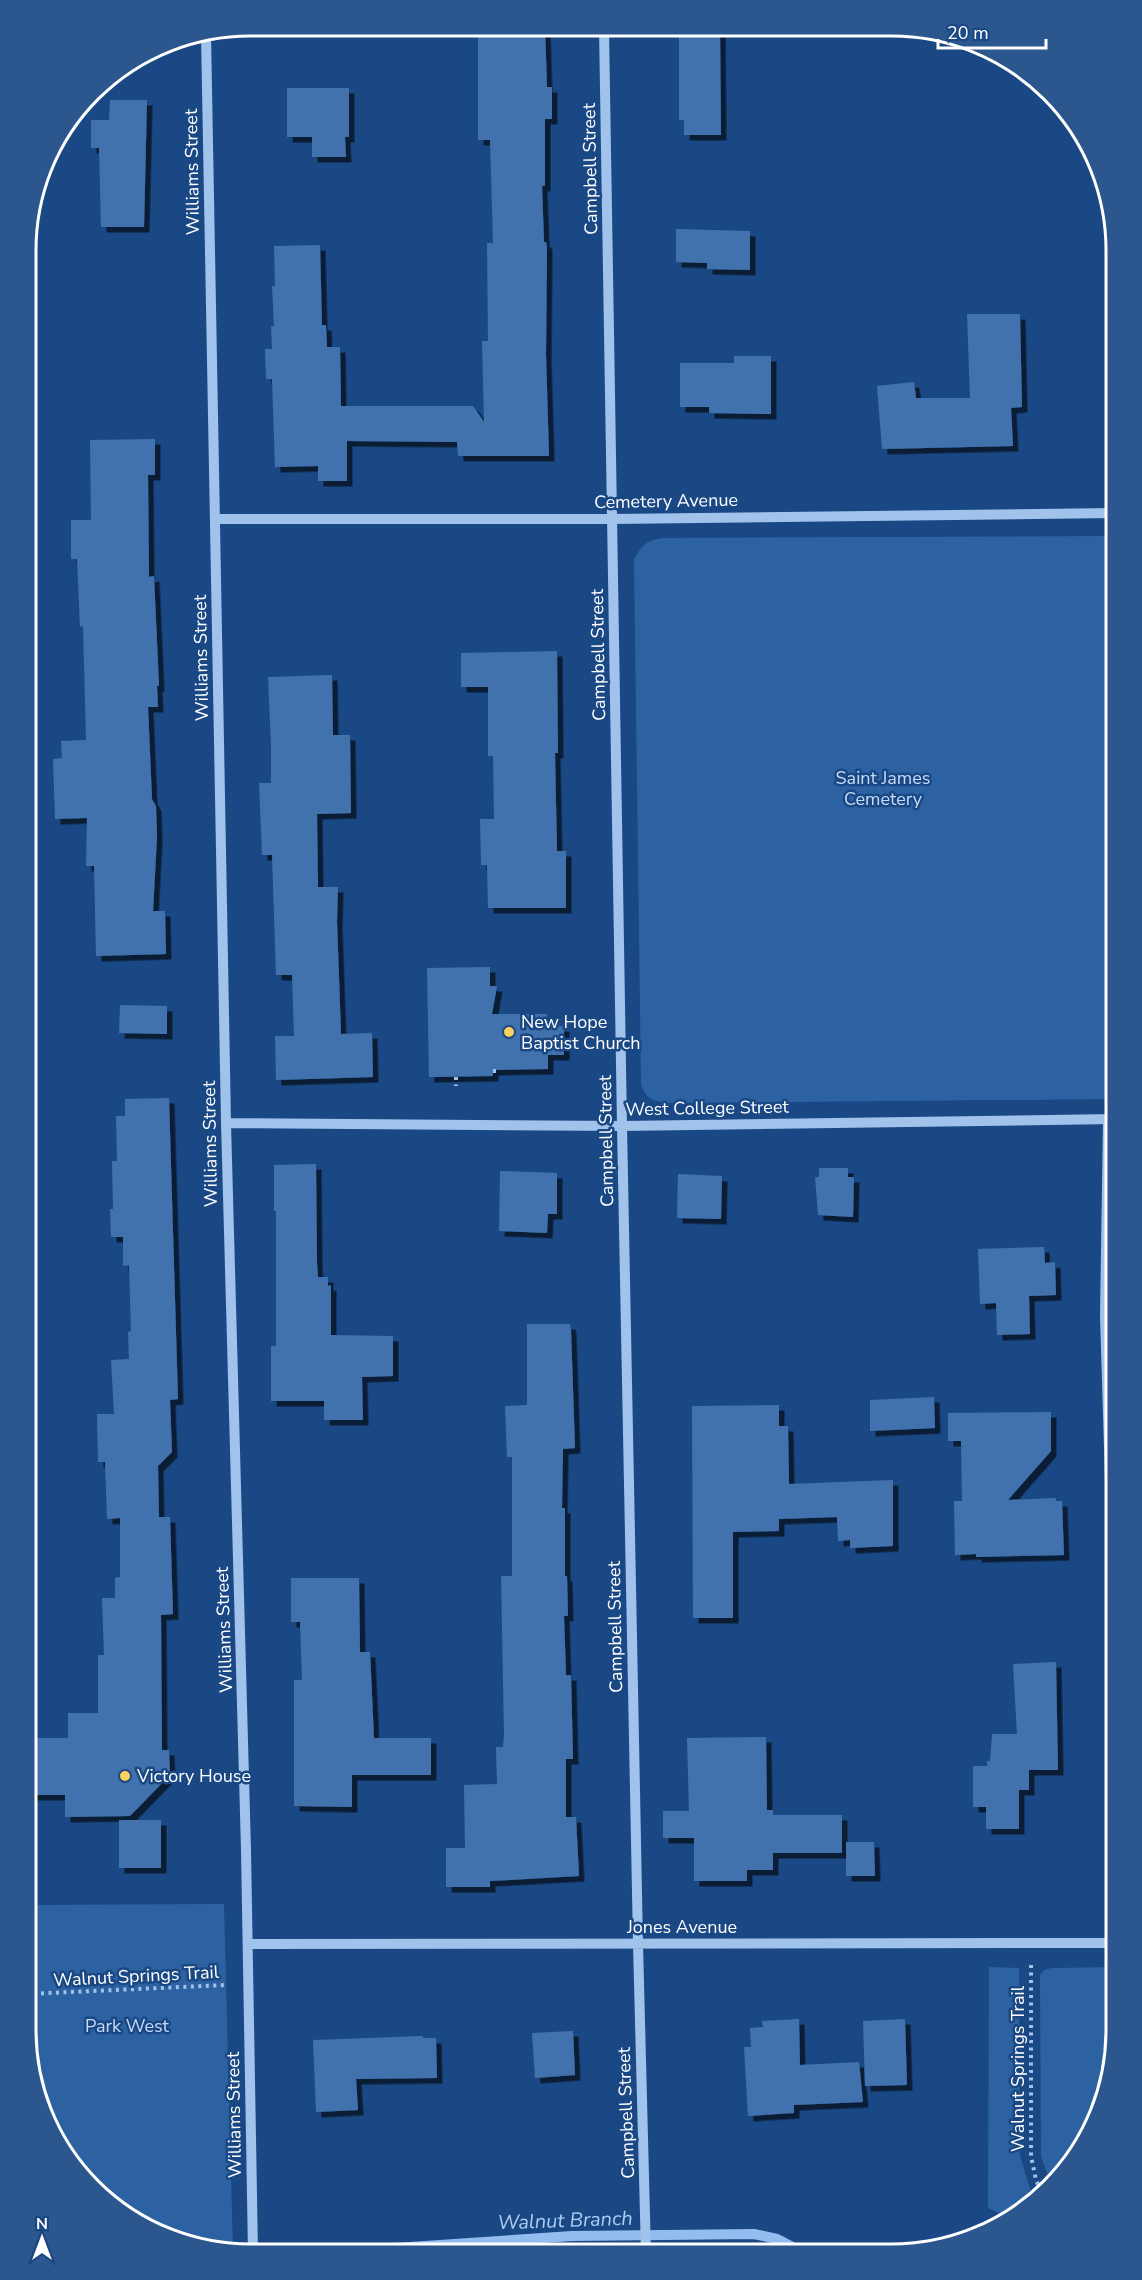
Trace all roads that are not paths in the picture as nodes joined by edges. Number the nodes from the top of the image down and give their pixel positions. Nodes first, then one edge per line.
1 (604, 36) edge
2 (206, 40) edge
3 (1106, 513) edge
4 (215, 519) junction
5 (612, 519) junction
6 (1106, 1120) edge
7 (226, 1123) junction
8 (622, 1126) junction
9 (1106, 1288) edge
10 (1106, 1349) edge
11 (1106, 1943) edge
12 (248, 1944) junction
13 (638, 1944) junction
14 (252, 2244) edge
15 (646, 2244) edge

1 - 5 street, Campbell Street
2 - 4 street, Williams Street
3 - 5 street, Cemetery Avenue
4 - 5 street, Cemetery Avenue
4 - 7 street, Williams Street
5 - 8 street, Campbell Street
6 - 8 street, West College Street
7 - 8 street, West College Street
7 - 12 street, Williams Street
8 - 13 street, Campbell Street
9 - 10 street
11 - 13 street, Jones Avenue
12 - 13 street, Jones Avenue
12 - 14 street, Williams Street
13 - 15 street, Campbell Street

